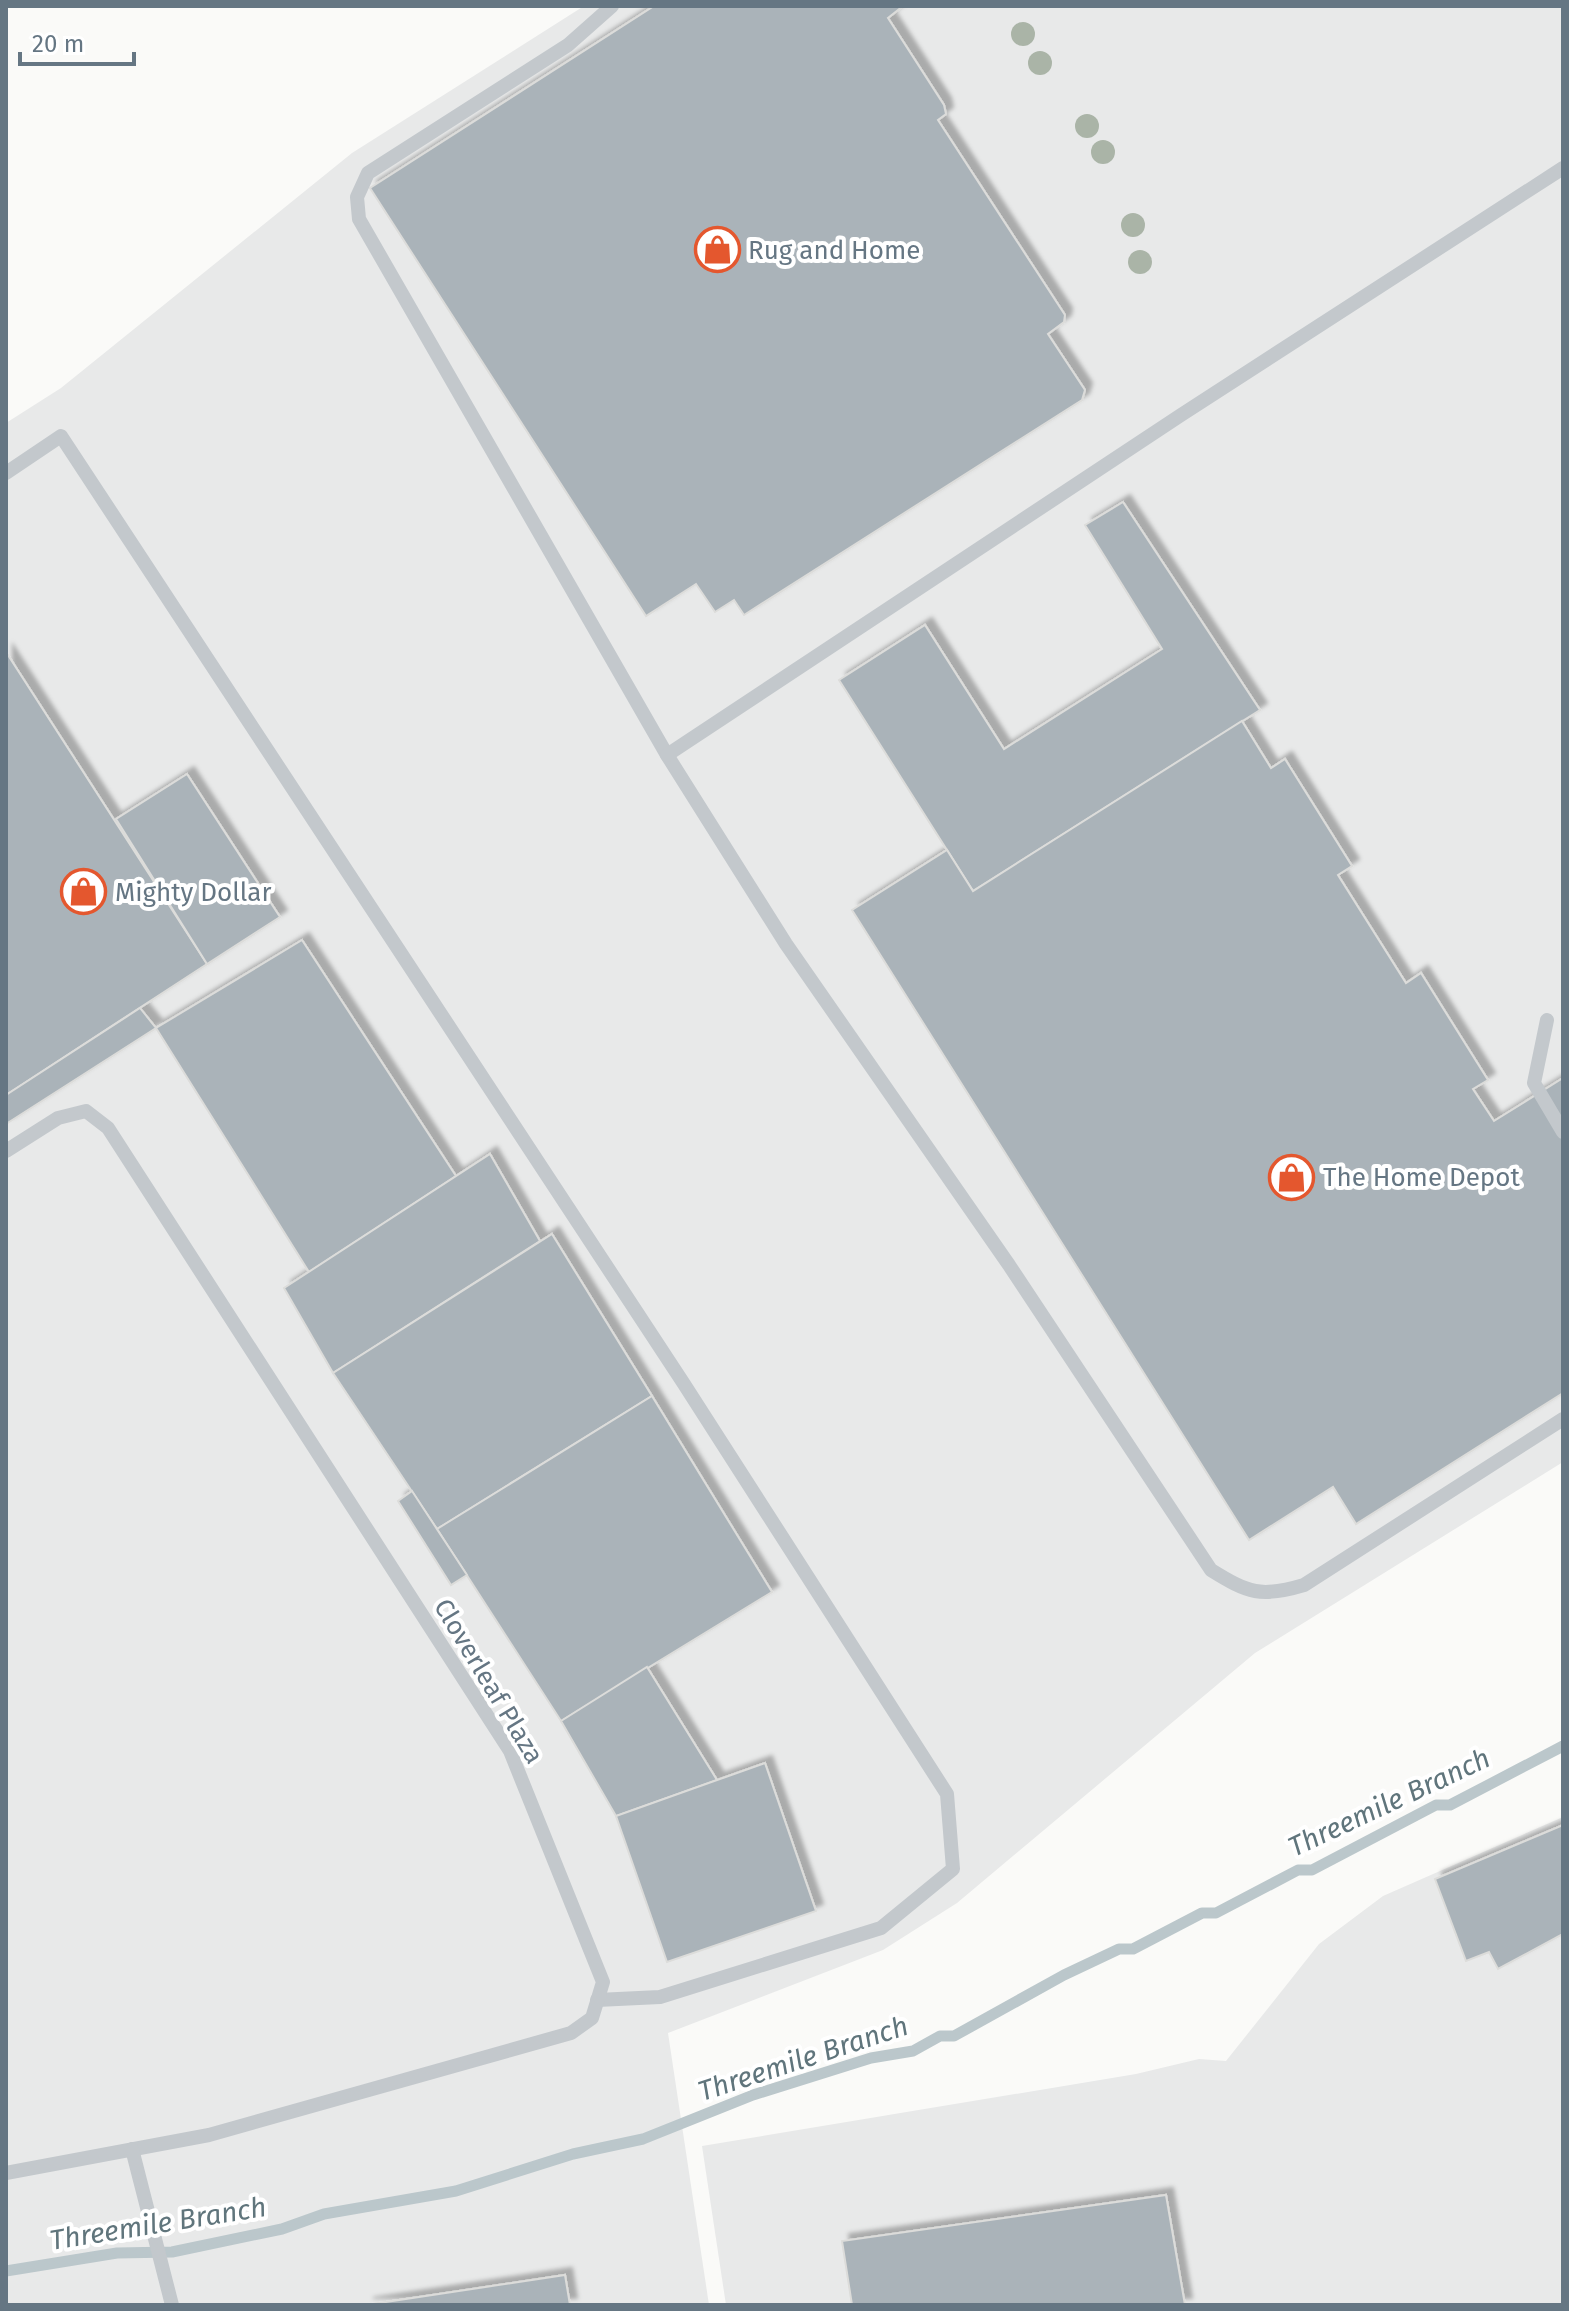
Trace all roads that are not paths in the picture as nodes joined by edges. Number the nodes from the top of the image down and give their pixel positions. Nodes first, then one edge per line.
1 (612, 6) edge
2 (1563, 168) edge
3 (6, 473) edge
4 (667, 755) junction
5 (1547, 1020) dead end
6 (1563, 1132) edge
7 (6, 1151) edge
8 (1563, 1419) edge
9 (597, 2000) junction
10 (132, 2149) junction
11 (6, 2173) edge
12 (172, 2305) edge

1 - 4 lane
2 - 4 lane
3 - 9 lane
4 - 8 lane
5 - 6 lane
7 - 9 lane, Cloverleaf Plaza
9 - 10 lane
10 - 11 lane
10 - 12 lane

